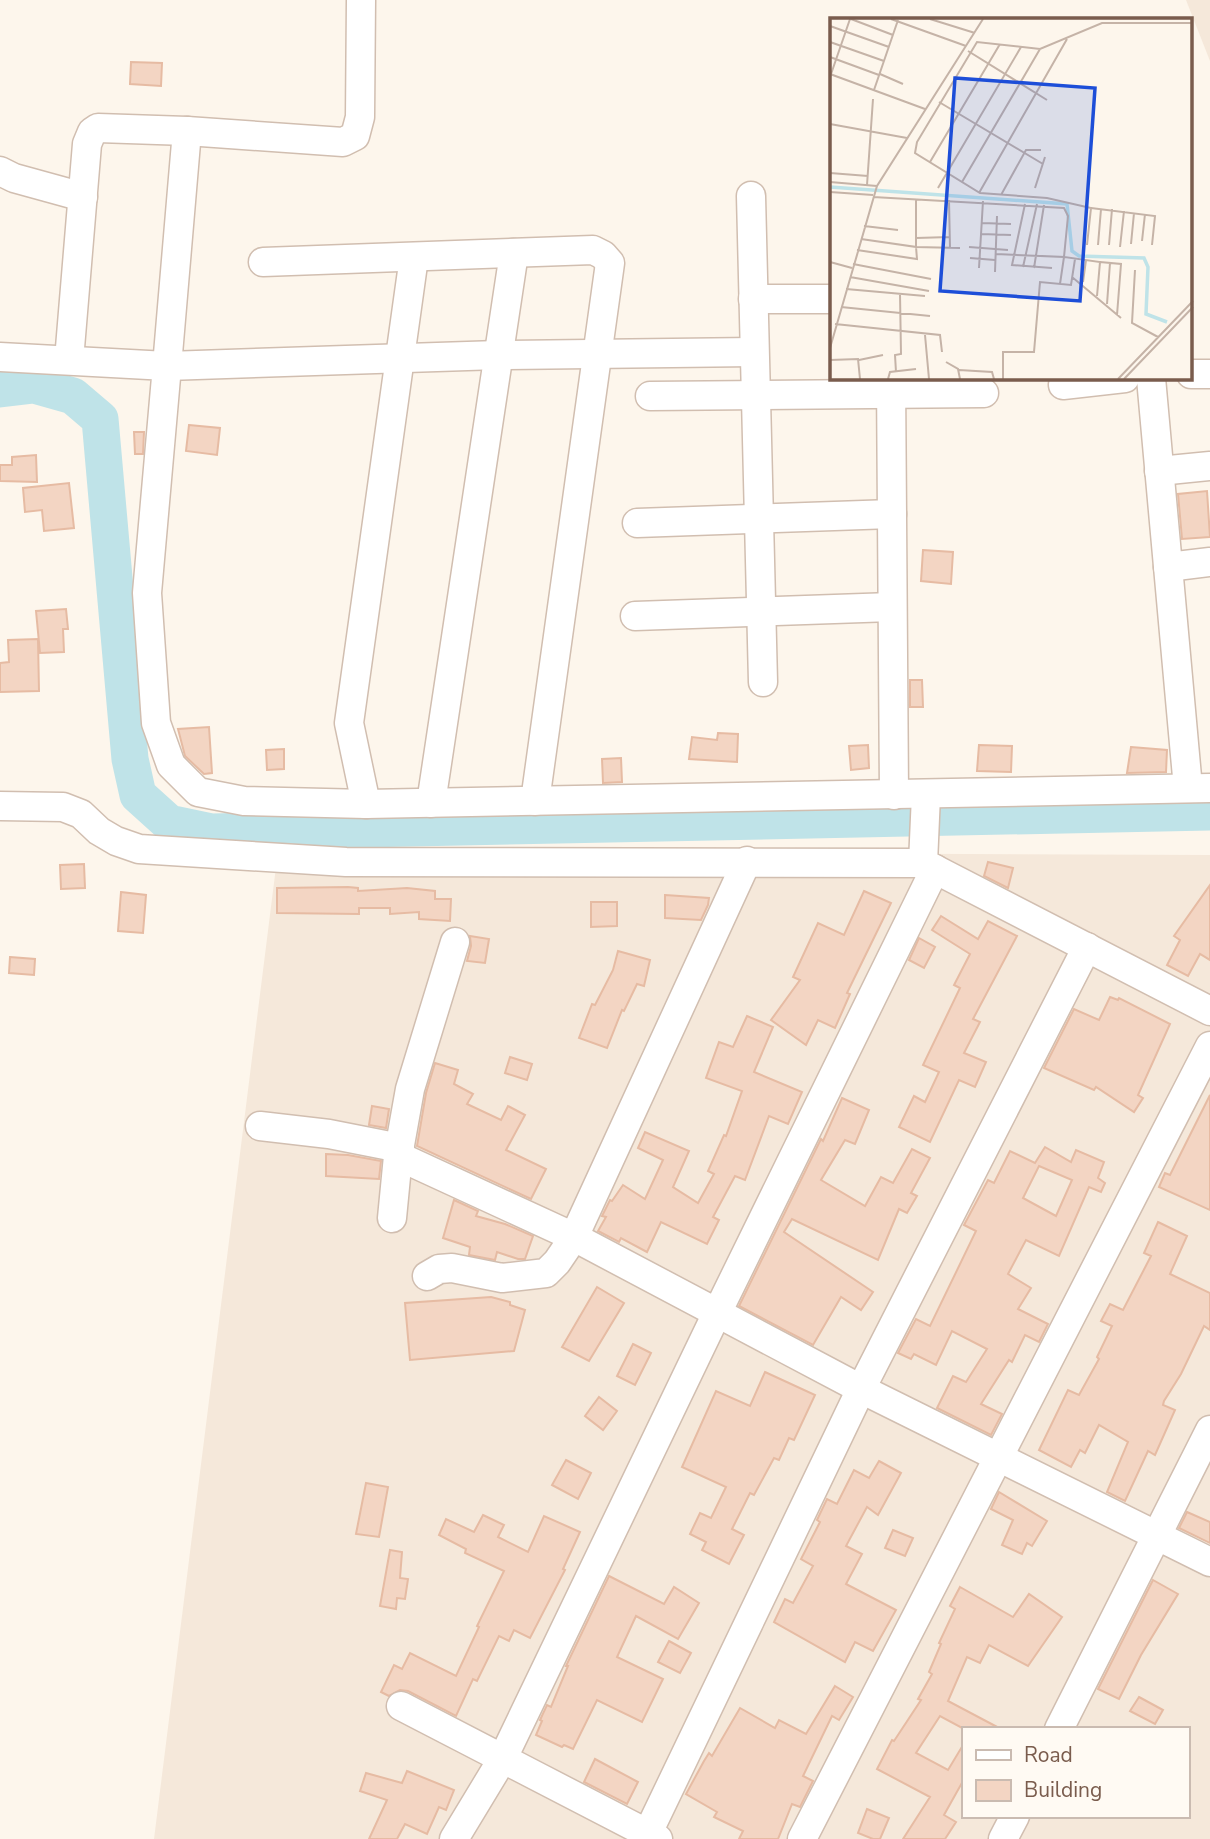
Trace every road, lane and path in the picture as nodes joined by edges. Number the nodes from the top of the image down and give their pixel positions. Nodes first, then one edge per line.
1 (360, 0) edge
2 (187, 131) junction
3 (0, 171) edge
4 (751, 196) dead end
5 (83, 197) junction
6 (513, 253) junction
7 (414, 257) junction
8 (263, 262) dead end
9 (753, 299) junction
10 (830, 299) edge
11 (754, 352) junction
12 (498, 355) junction
13 (597, 355) junction
14 (0, 357) edge
15 (399, 359) junction
16 (69, 360) junction
17 (167, 366) junction
18 (1192, 374) edge
19 (1210, 374) edge
20 (1107, 380) edge
21 (1151, 380) edge
22 (1063, 385) dead end
23 (891, 387) edge
24 (984, 393) dead end
25 (650, 396) dead end
26 (754, 396) junction
27 (1210, 466) edge
28 (1159, 471) junction
29 (892, 514) junction
30 (759, 520) junction
31 (637, 523) dead end
32 (1210, 562) edge
33 (1168, 568) junction
34 (892, 607) junction
35 (761, 612) junction
36 (635, 616) dead end
37 (763, 682) dead end
38 (1199, 788) edge
39 (894, 795) junction
40 (926, 800) junction
41 (535, 802) junction
42 (431, 803) junction
43 (366, 804) junction
44 (0, 806) edge
45 (928, 859) junction
46 (747, 861) junction
47 (455, 942) dead end
48 (1087, 947) junction
49 (1210, 1011) edge
50 (1210, 1046) edge
51 (260, 1126) dead end
52 (399, 1152) junction
53 (393, 1218) dead end
54 (574, 1237) junction
55 (427, 1276) dead end
56 (717, 1313) junction
57 (861, 1389) junction
58 (1210, 1430) edge
59 (999, 1459) junction
60 (1157, 1536) junction
61 (1210, 1562) edge
62 (401, 1706) dead end
63 (1060, 1727) edge
64 (503, 1758) junction
65 (1014, 1818) edge
66 (650, 1837) edge
67 (454, 1839) edge
68 (802, 1839) edge
69 (1003, 1839) edge

1 - 2 street
2 - 5 street
2 - 17 street
3 - 5 street
4 - 9 street
5 - 16 street
6 - 7 street
6 - 12 street
6 - 13 street
7 - 8 street
7 - 15 street
9 - 10 street
9 - 11 street
11 - 13 street
11 - 26 street
12 - 13 street
12 - 15 street
12 - 42 street
13 - 41 street
14 - 16 street
15 - 17 street
15 - 43 street
16 - 17 street
17 - 43 street
18 - 19 street
20 - 22 street
21 - 28 street
23 - 24 street
23 - 26 street
23 - 29 street
25 - 26 street
26 - 30 street
27 - 28 street
28 - 33 street
29 - 30 street
29 - 34 street
30 - 31 street
30 - 35 street
32 - 33 street
33 - 38 street
34 - 35 street
34 - 39 street
35 - 36 street
35 - 37 street
38 - 40 street
39 - 40 street
39 - 41 street
40 - 45 street
41 - 42 street
42 - 43 street
44 - 46 street
45 - 46 street
45 - 48 street
45 - 56 street
46 - 54 street
47 - 52 street
48 - 49 street
48 - 57 street
50 - 59 street
51 - 52 street
52 - 53 street
52 - 54 street
54 - 55 street
54 - 56 street
56 - 57 street
56 - 64 street
57 - 59 street
57 - 66 street
58 - 60 street
59 - 60 street
59 - 68 street
60 - 61 street
60 - 63 street
62 - 64 street
64 - 66 street
64 - 67 street
65 - 69 street

